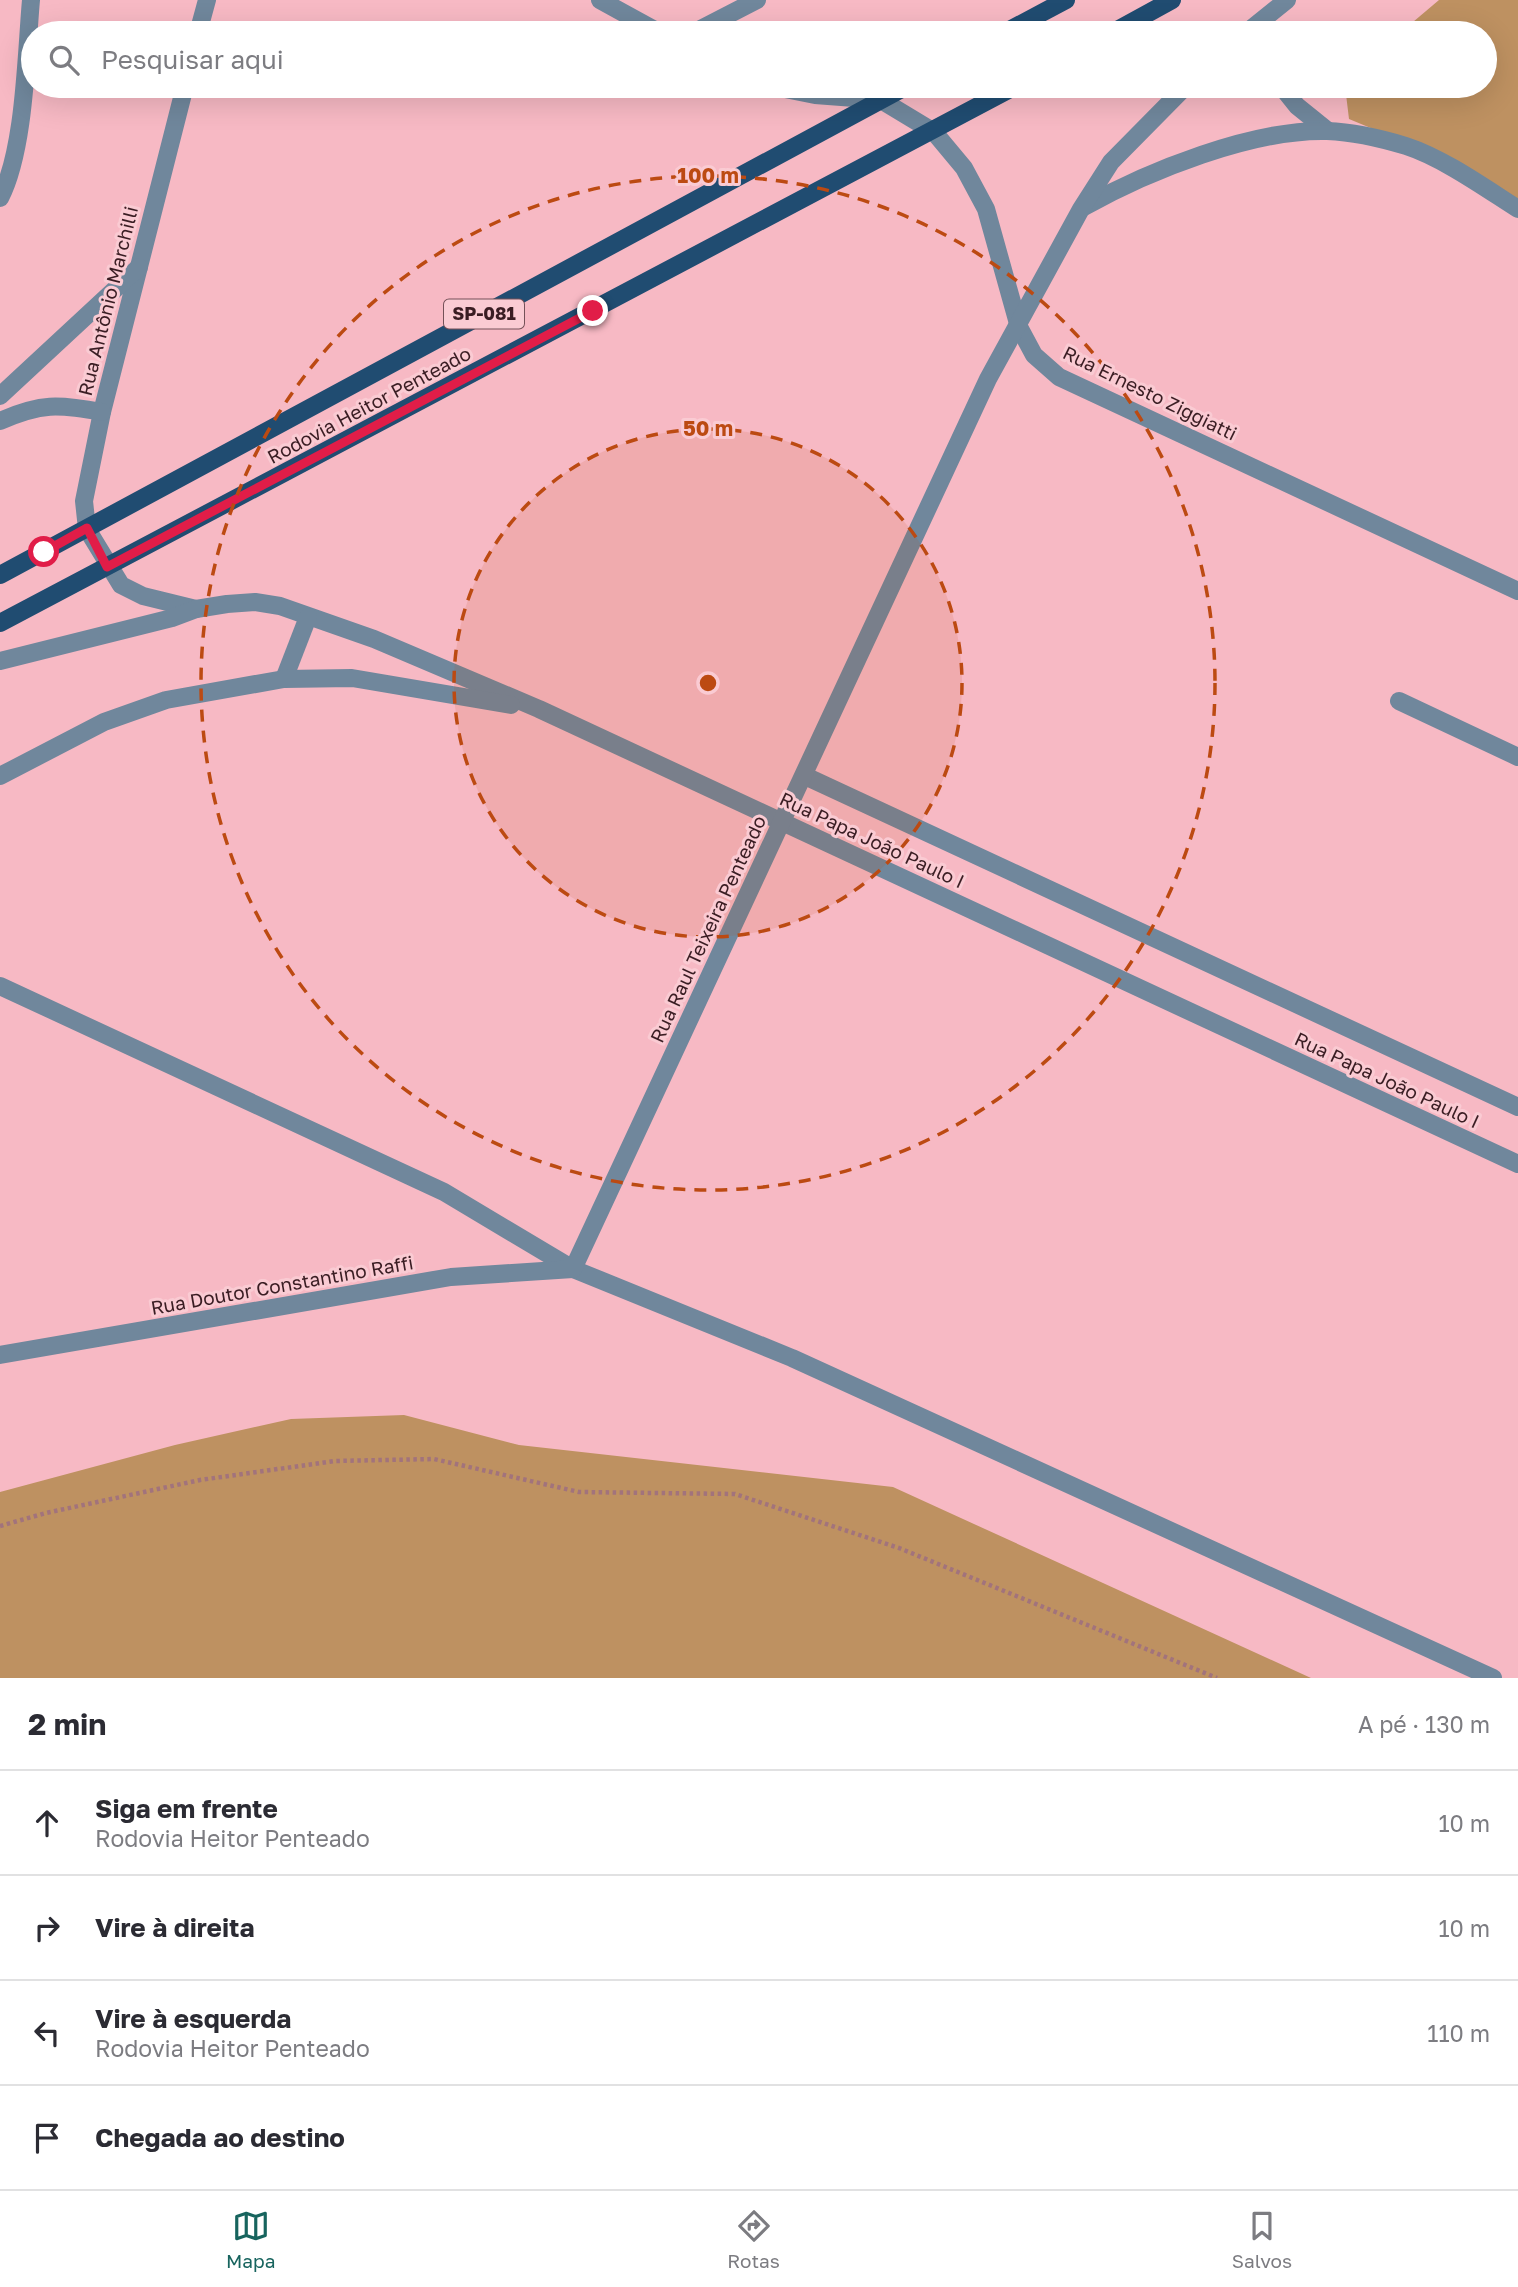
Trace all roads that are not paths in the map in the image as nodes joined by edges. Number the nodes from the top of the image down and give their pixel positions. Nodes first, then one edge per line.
1 (31, 0) edge
2 (206, 0) edge
3 (600, 0) edge
4 (757, 0) edge
5 (1066, 0) edge
6 (1172, 0) edge
7 (1287, 0) edge
8 (29, 21) edge
9 (201, 21) edge
10 (638, 21) edge
11 (716, 21) edge
12 (1027, 21) edge
13 (1134, 21) edge
14 (1263, 21) edge
15 (21, 97) edge
16 (182, 98) edge
17 (855, 98) edge
18 (885, 98) edge
19 (995, 98) edge
20 (1174, 98) edge
21 (1291, 98) edge
22 (881, 100) junction
23 (1328, 131) junction
24 (934, 132) junction
25 (0, 198) edge
26 (1081, 209) junction
27 (1518, 209) edge
28 (139, 267) junction
29 (1019, 327) junction
30 (0, 396) edge
31 (102, 412) junction
32 (0, 421) edge
33 (87, 528) junction
34 (107, 567) junction
35 (0, 575) edge
36 (1518, 591) edge
37 (196, 609) junction
38 (308, 617) junction
39 (0, 623) edge
40 (0, 660) edge
41 (284, 679) junction
42 (1399, 701) dead end
43 (538, 709) junction
44 (1518, 757) edge
45 (0, 776) edge
46 (805, 776) junction
47 (782, 821) junction
48 (0, 986) edge
49 (1518, 1107) edge
50 (1518, 1164) edge
51 (573, 1269) junction
52 (0, 1355) edge
53 (1493, 1678) edge

1 - 8 street
2 - 9 street
3 - 10 street
4 - 11 street
5 - 12 main road
6 - 13 main road
7 - 14 street
15 - 25 street
16 - 28 street, Rua Antônio Marchilli
17 - 22 street, Rua Ernesto Ziggiatti
18 - 22 main road, Rodovia Heitor Penteado / SP-081
19 - 24 main road, Rodovia Heitor Penteado / SP-081
20 - 26 street, Rua Raul Teixeira Penteado
21 - 23 street
22 - 24 street, Rua Ernesto Ziggiatti
22 - 33 main road, Rodovia Heitor Penteado / SP-081
23 - 26 street
23 - 27 street
24 - 29 street, Rua Ernesto Ziggiatti
24 - 34 main road, Rodovia Heitor Penteado / SP-081
26 - 29 street, Rua Raul Teixeira Penteado
28 - 30 street
28 - 31 street, Rua Antônio Marchilli
29 - 36 street, Rua Ernesto Ziggiatti
29 - 46 street, Rua Raul Teixeira Penteado
31 - 32 street
31 - 33 street, Rua Antônio Marchilli
33 - 34 street, Rua Papa João Paulo I
33 - 35 main road, Rodovia Heitor Penteado / SP-081
34 - 37 street, Rua Papa João Paulo I
34 - 39 main road, Rodovia Heitor Penteado / SP-081
37 - 38 street, Rua Papa João Paulo I
37 - 40 street, Rua Papa João Paulo I
38 - 41 street
38 - 43 street, Rua Papa João Paulo I
41 - 43 street
41 - 45 street
42 - 44 street
43 - 47 street, Rua Papa João Paulo I
46 - 47 street, Rua Raul Teixeira Penteado
46 - 49 street, Rua Papa João Paulo I
47 - 50 street, Rua Papa João Paulo I
47 - 51 street, Rua Raul Teixeira Penteado
48 - 51 street
51 - 52 street, Rua Doutor Constantino Raffi
51 - 53 street

